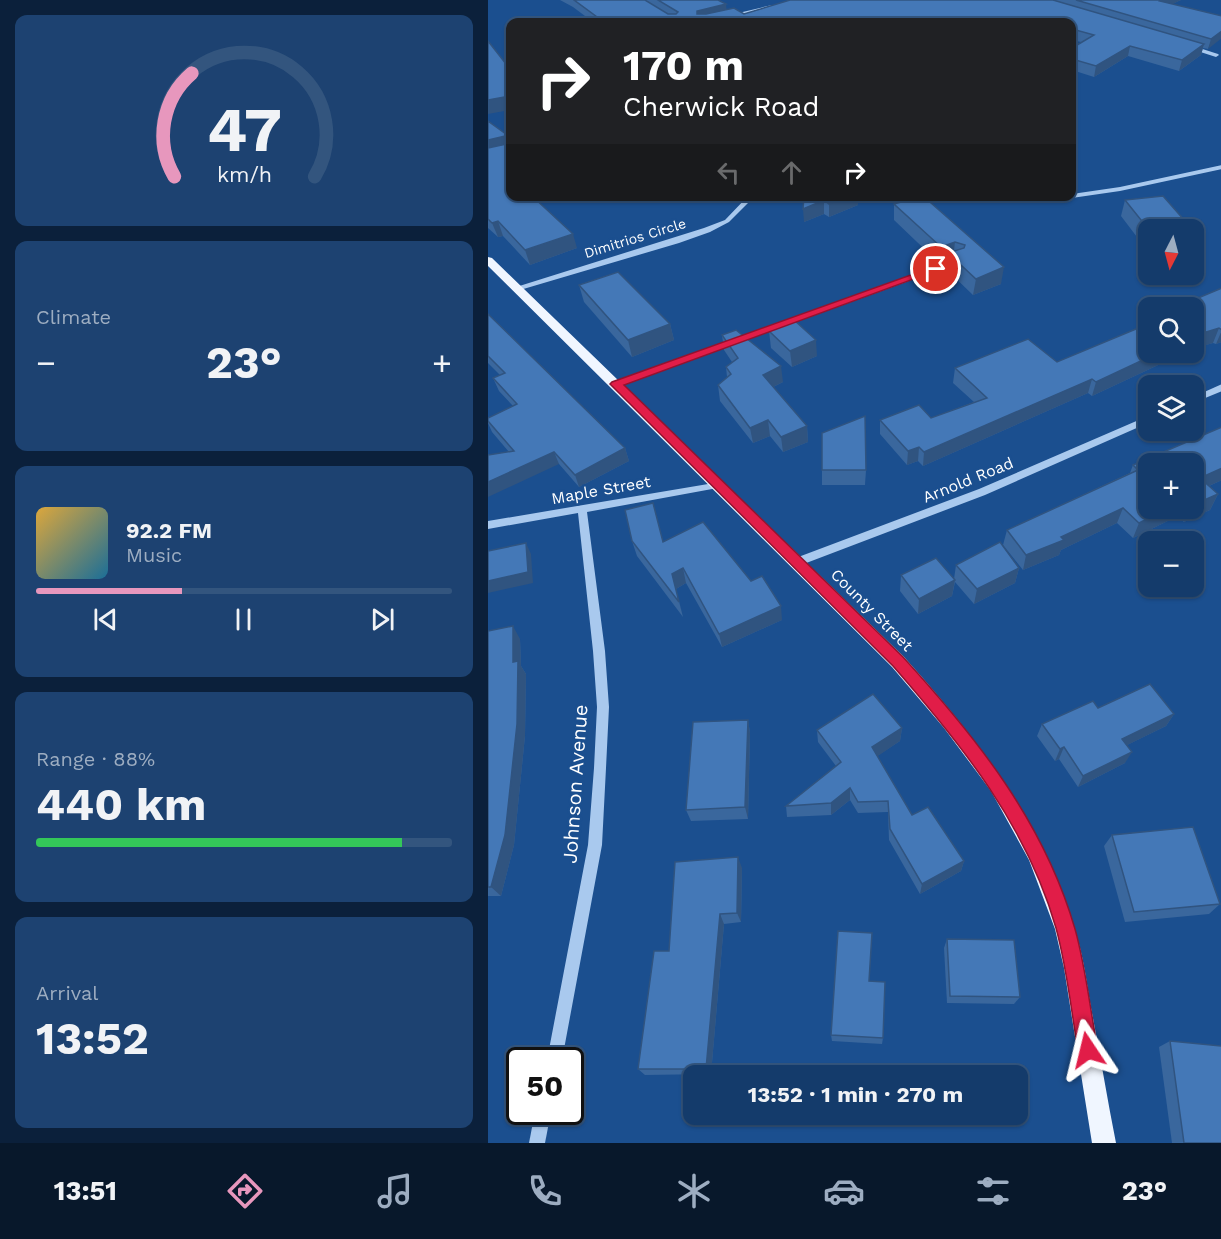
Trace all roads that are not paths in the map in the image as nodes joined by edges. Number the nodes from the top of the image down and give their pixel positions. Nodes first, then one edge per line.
1 (781, 4) edge
2 (720, 18) edge
3 (1182, 45) edge
4 (1216, 54) dead end
5 (1222, 167) edge
6 (1076, 195) edge
7 (747, 201) edge
8 (488, 260) edge
9 (957, 262) edge
10 (517, 288) junction
11 (616, 384) junction
12 (1222, 387) edge
13 (1204, 395) edge
14 (1138, 423) edge
15 (720, 485) junction
16 (582, 508) junction
17 (488, 525) edge
18 (797, 562) junction
19 (556, 1047) edge
20 (540, 1125) edge
21 (537, 1143) edge
22 (1104, 1143) edge

1 - 2 street
3 - 4 street
5 - 6 street
7 - 10 street, Dimitrios Circle
8 - 10 main road, County Street
9 - 11 street
10 - 11 main road, County Street
11 - 15 main road, County Street
12 - 13 street
14 - 18 street, Arnold Road
15 - 16 street, Maple Street
15 - 18 main road, County Street
16 - 17 street, Maple Street
16 - 19 street, Johnson Avenue
18 - 22 main road, County Street
20 - 21 street

